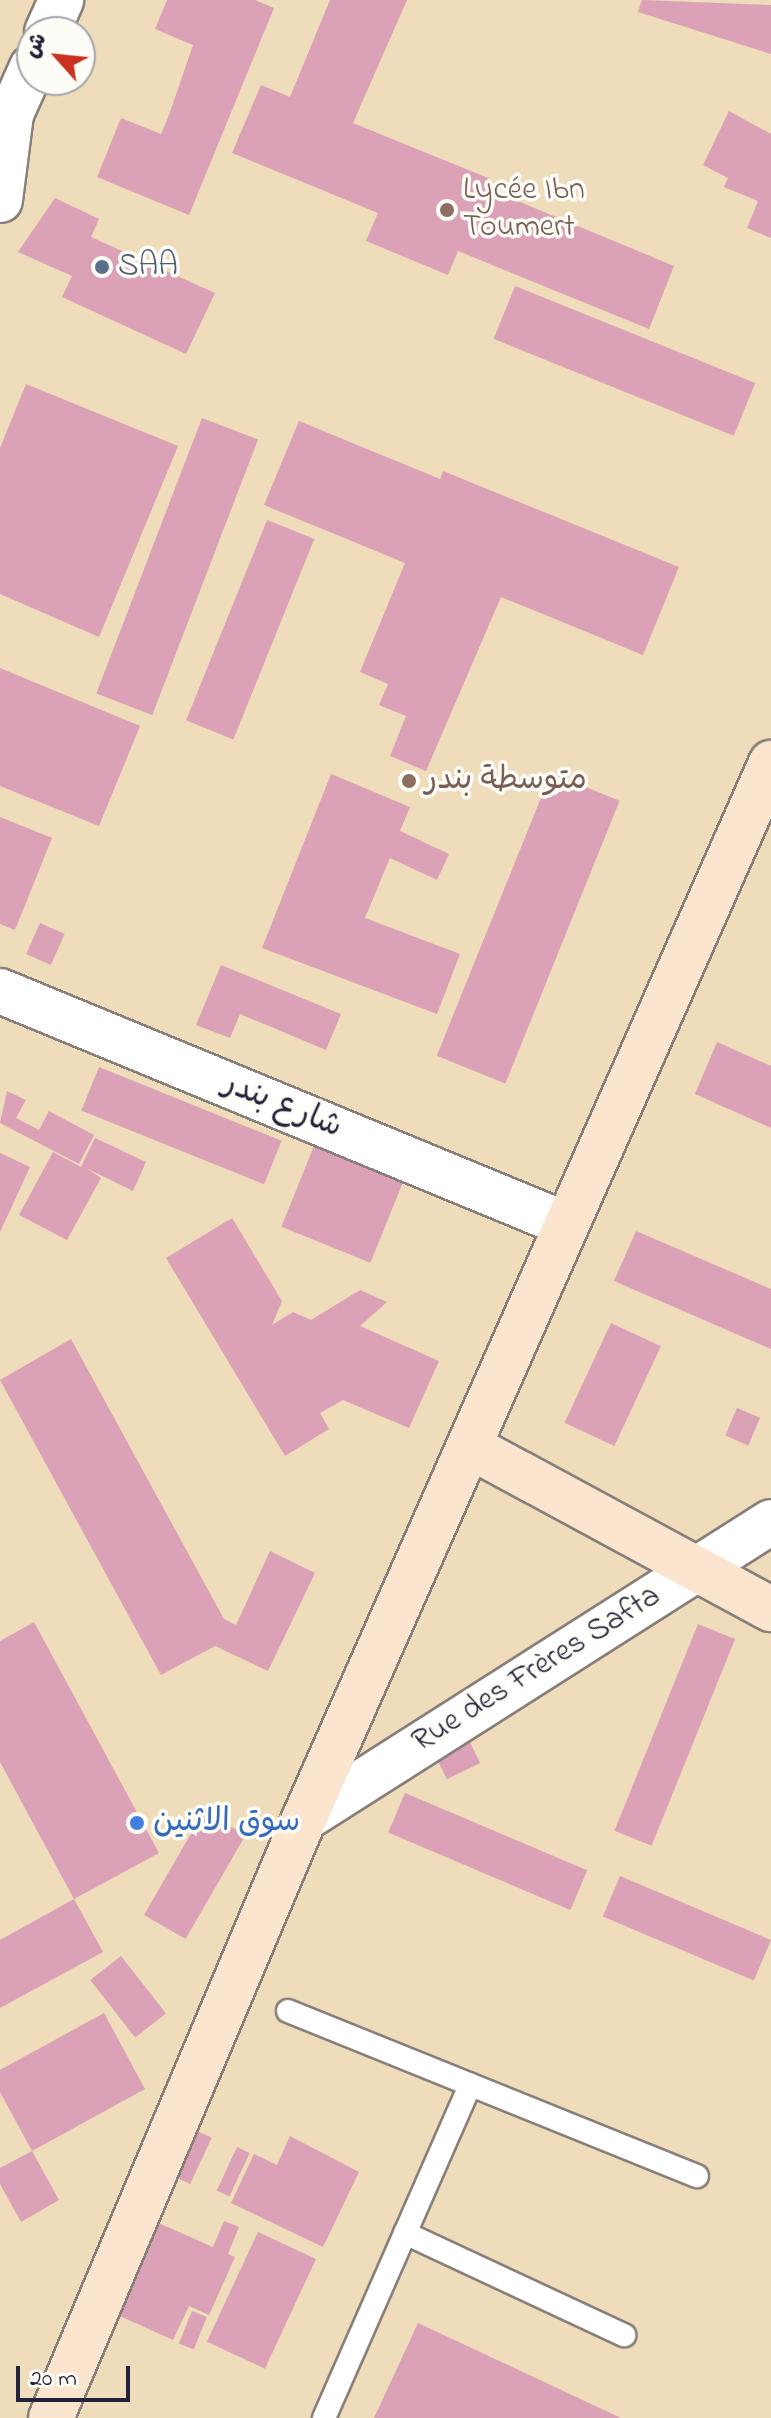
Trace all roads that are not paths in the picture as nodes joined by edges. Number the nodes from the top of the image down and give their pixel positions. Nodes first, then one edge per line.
1 (19, 96) edge
2 (1, 193) edge
3 (771, 763) edge
4 (0, 991) edge
5 (565, 1224) junction
6 (469, 1446) junction
7 (771, 1522) edge
8 (694, 1571) junction
9 (771, 1609) edge
10 (304, 1819) junction
11 (288, 2011) dead end
12 (470, 2085) junction
13 (697, 2176) dead end
14 (405, 2233) junction
15 (624, 2335) dead end
16 (51, 2418) edge
17 (324, 2418) edge

1 - 2 street
3 - 5 main road
4 - 5 street, شارع بندر
5 - 6 main road
6 - 8 main road
6 - 10 main road
7 - 8 street, Rue des Frères Safta
8 - 9 main road
8 - 10 street, Rue des Frères Safta
10 - 16 main road
11 - 12 lane
12 - 13 lane
12 - 14 lane
14 - 15 lane
14 - 17 lane

